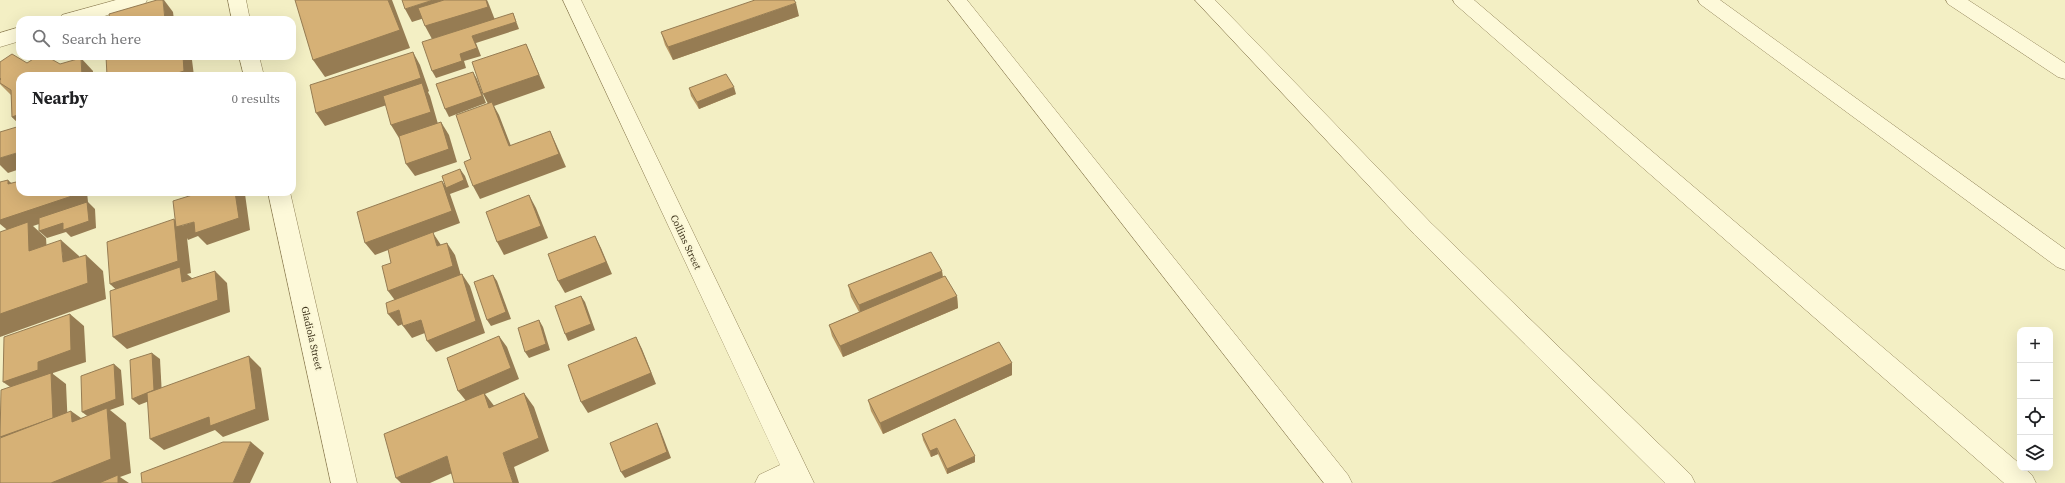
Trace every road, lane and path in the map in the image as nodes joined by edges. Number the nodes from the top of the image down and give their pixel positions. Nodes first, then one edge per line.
1 (138, 0) edge
2 (236, 0) edge
3 (572, 0) edge
4 (956, 0) edge
5 (1204, 0) edge
6 (1462, 0) edge
7 (1706, 0) edge
8 (1955, 0) edge
9 (83, 16) edge
10 (240, 16) edge
11 (16, 35) edge
12 (0, 40) edge
13 (250, 60) edge
14 (253, 72) edge
15 (2065, 72) edge
16 (280, 196) edge
17 (2065, 261) edge
18 (798, 477) edge
19 (344, 483) edge
20 (768, 483) edge
21 (1339, 483) edge
22 (1682, 483) edge
23 (2023, 483) edge

1 - 9 street
2 - 10 street
3 - 18 street, Collins Street
4 - 21 street
5 - 22 street
6 - 23 street
7 - 17 street
8 - 15 street
11 - 12 street
13 - 14 street
16 - 19 street, Gladiola Street
18 - 20 street

